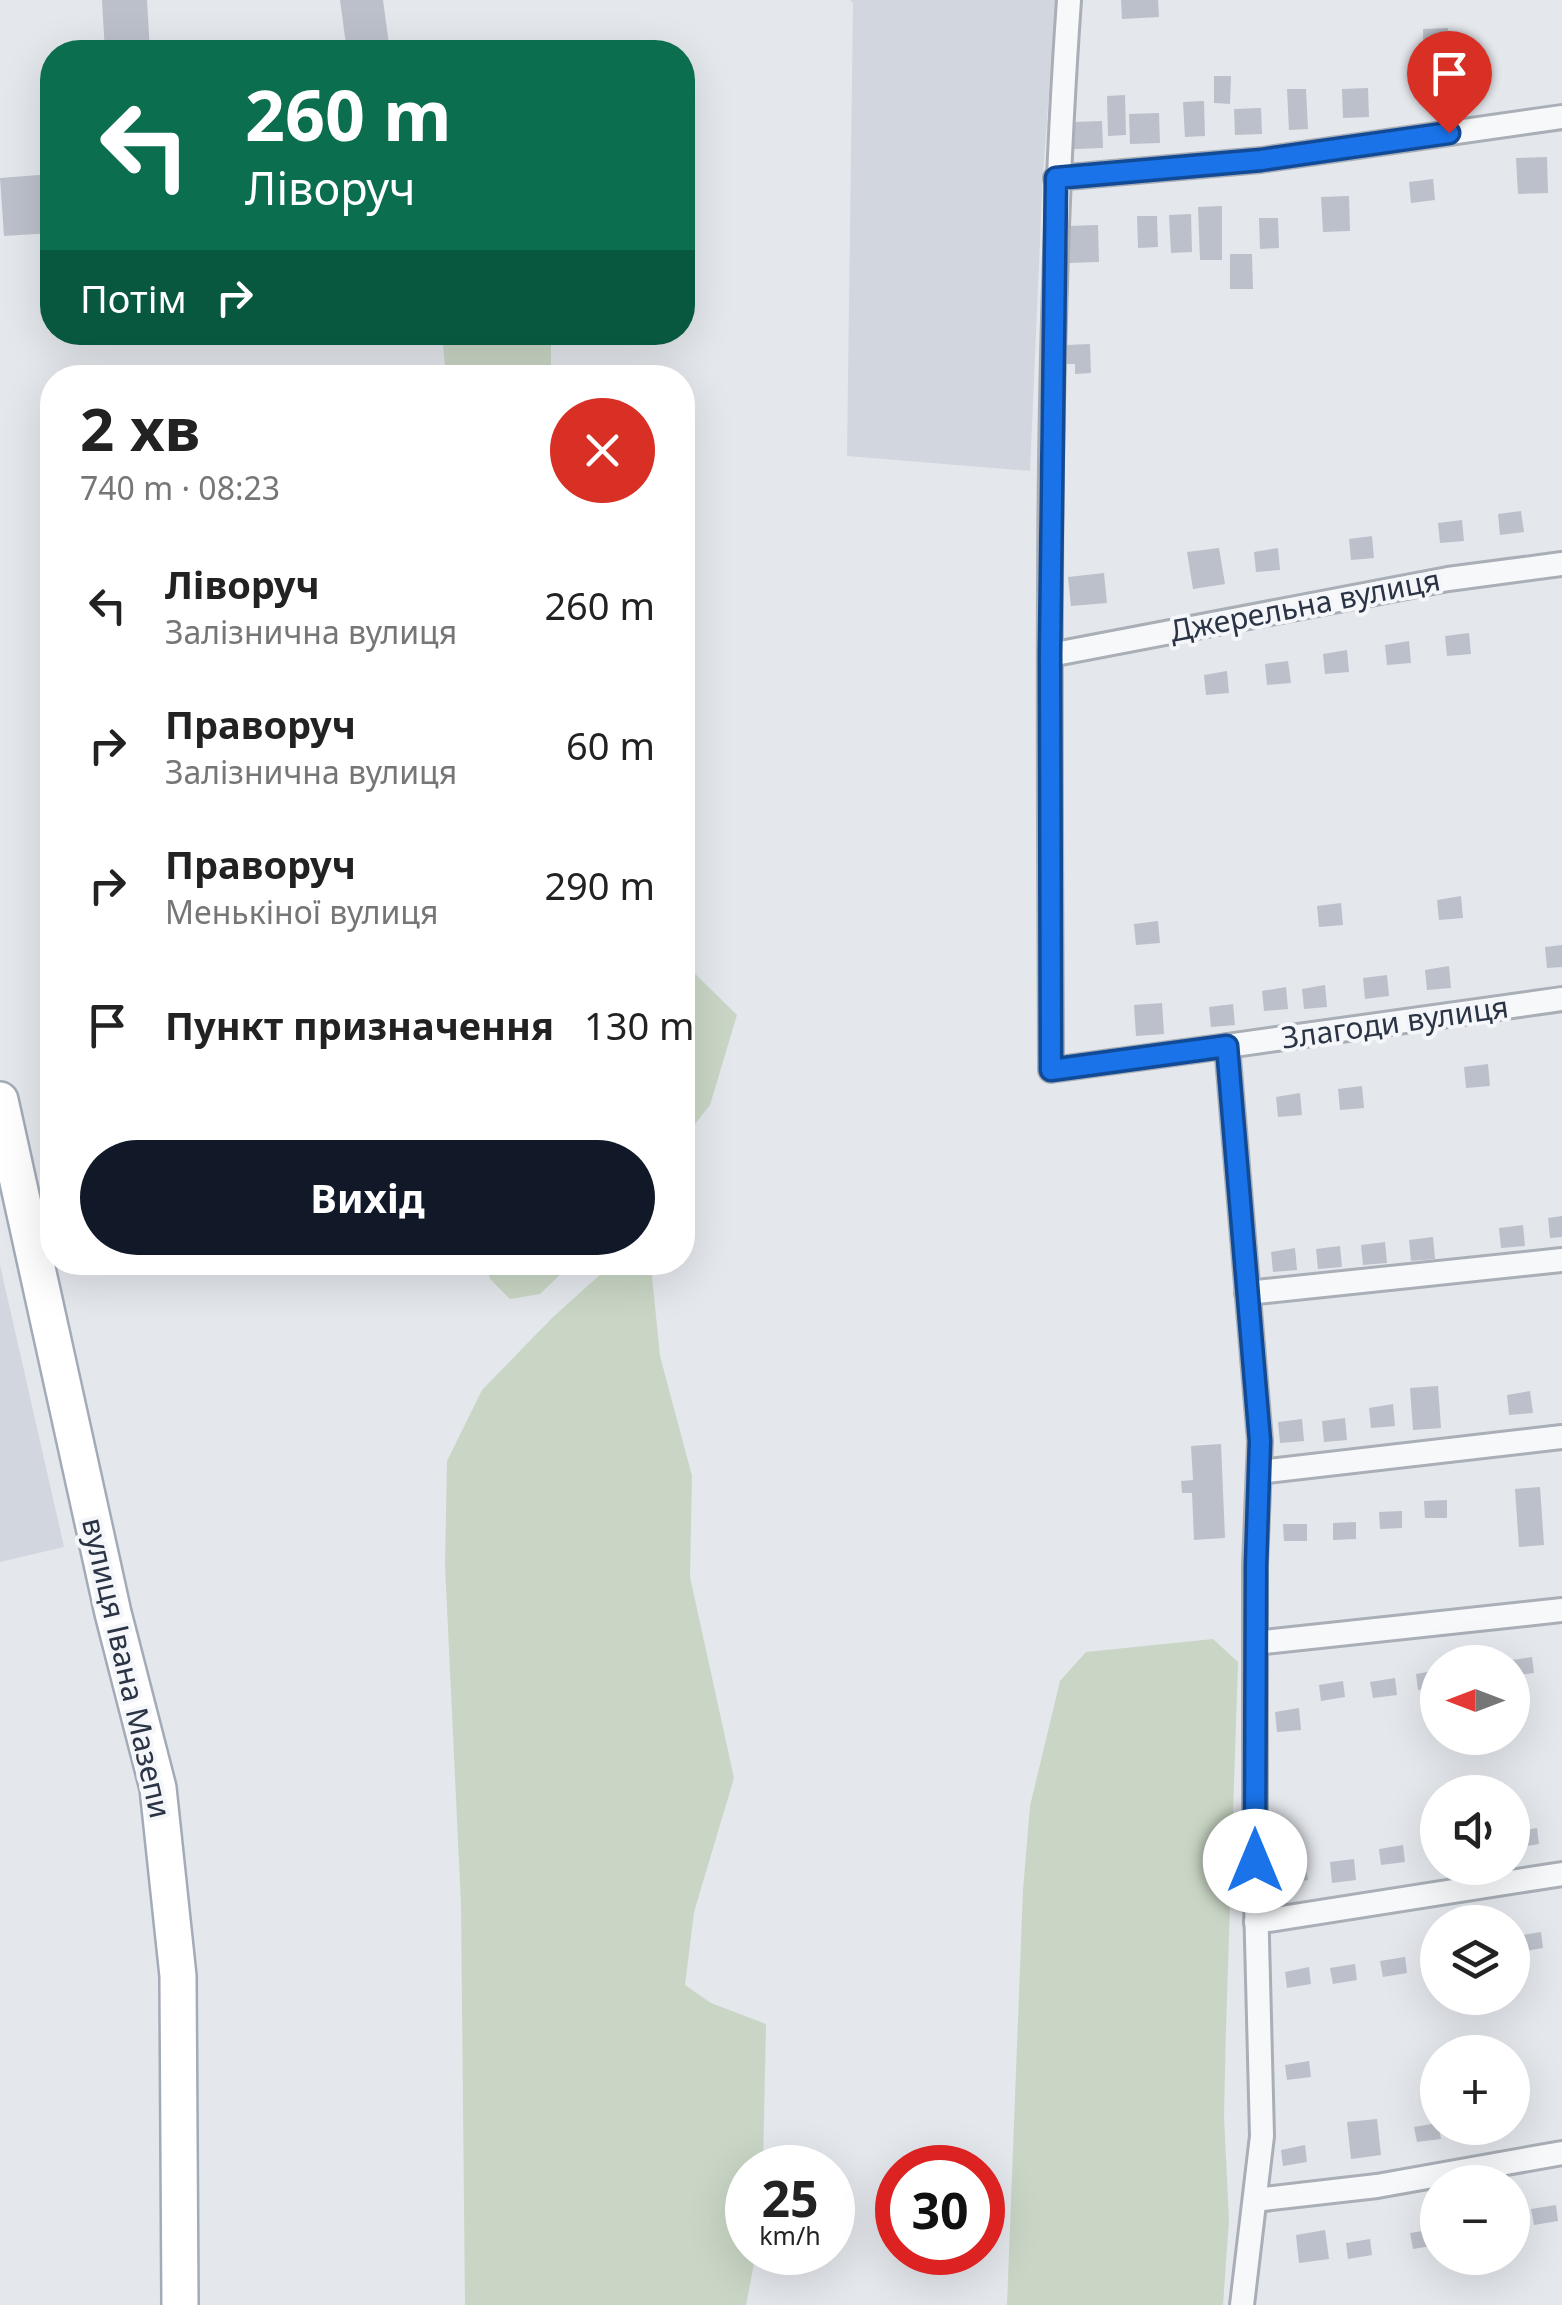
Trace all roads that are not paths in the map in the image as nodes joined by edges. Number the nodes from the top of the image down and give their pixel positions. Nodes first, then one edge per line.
1 (1068, 0) edge
2 (1562, 117) edge
3 (1056, 178) junction
4 (1562, 564) edge
5 (1050, 655) junction
6 (1562, 1000) edge
7 (1227, 1046) junction
8 (0, 1100) edge
9 (1562, 1260) edge
10 (1248, 1293) junction
11 (1562, 1437) edge
12 (1258, 1472) junction
13 (1562, 1610) edge
14 (1255, 1643) junction
15 (1562, 1874) edge
16 (1256, 1922) junction
17 (1562, 2154) edge
18 (1255, 2200) junction
19 (180, 2305) edge
20 (1242, 2305) edge

1 - 3 street
2 - 3 street
3 - 5 street
4 - 5 street, Джерельна вулиця
5 - 7 street, Злагоди вулиця
6 - 7 street, Злагоди вулиця
7 - 10 street
8 - 19 main road, вулиця Івана Мазепи
9 - 10 street
10 - 12 street
11 - 12 street
12 - 14 street
13 - 14 street
14 - 16 street
15 - 16 street
16 - 18 street
17 - 18 street
18 - 20 street

